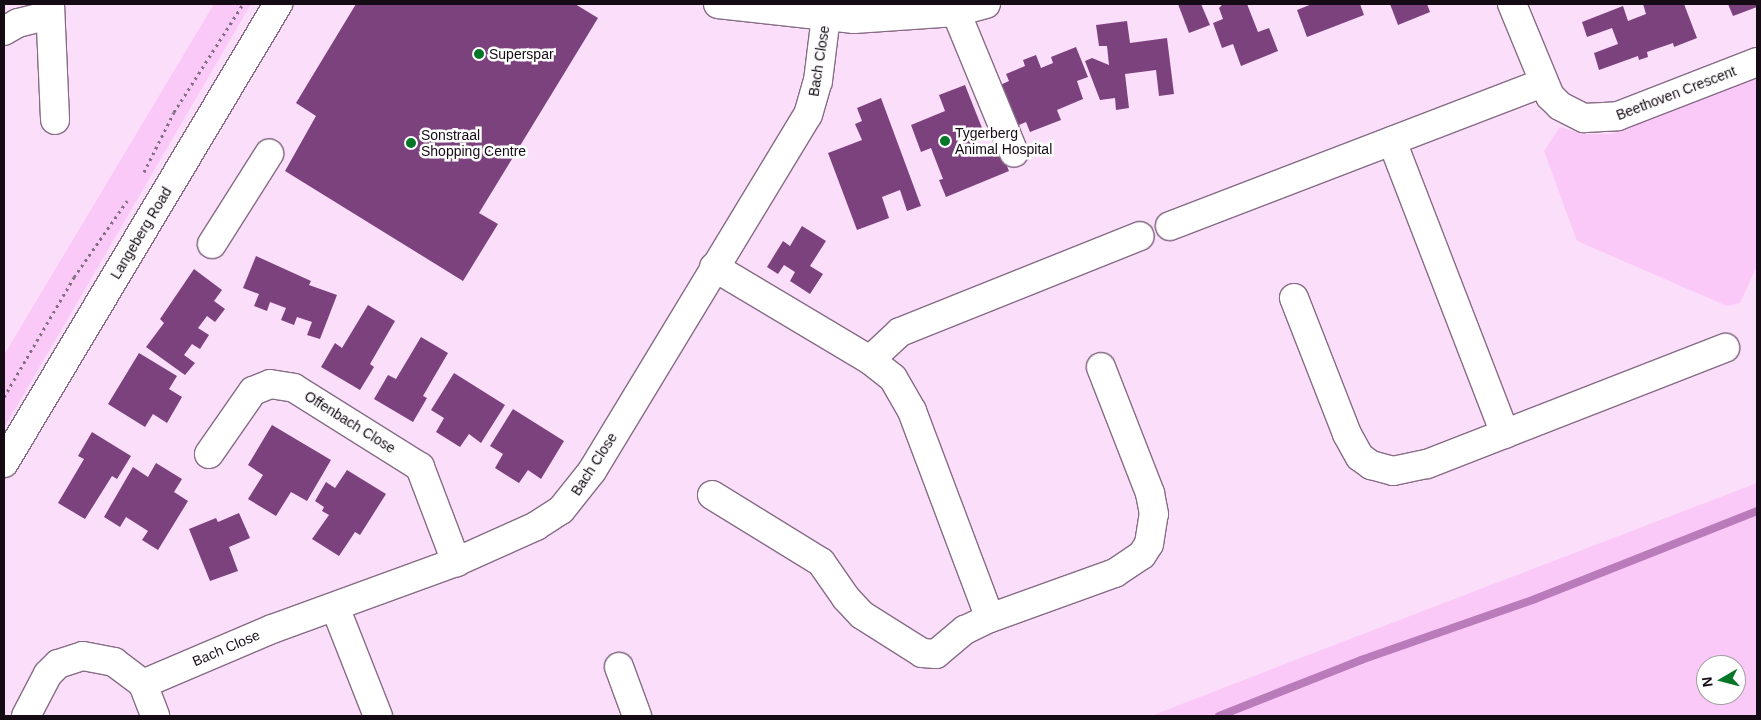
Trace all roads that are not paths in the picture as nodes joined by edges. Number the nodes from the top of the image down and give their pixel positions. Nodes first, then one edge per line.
1 (278, 4) edge
2 (718, 4) edge
3 (986, 4) edge
4 (1512, 4) edge
5 (50, 10) edge
6 (956, 12) junction
7 (826, 16) junction
8 (4, 31) edge
9 (1757, 62) edge
10 (1542, 83) junction
11 (55, 120) dead end
12 (1392, 141) junction
13 (1014, 153) dead end
14 (269, 154) dead end
15 (1170, 226) dead end
16 (1140, 236) dead end
17 (212, 244) dead end
18 (714, 267) junction
19 (1294, 298) dead end
20 (1725, 348) dead end
21 (870, 360) junction
22 (1101, 367) dead end
23 (1505, 434) junction
24 (209, 454) dead end
25 (4, 463) edge
26 (712, 495) dead end
27 (456, 562) junction
28 (335, 607) junction
29 (990, 618) junction
30 (619, 667) dead end
31 (143, 684) junction
32 (26, 716) edge
33 (155, 716) edge
34 (378, 716) edge
35 (637, 716) edge

1 - 25 street, Langeberg Road
2 - 7 street
3 - 6 street
4 - 10 street, Beethoven Crescent
5 - 8 street
5 - 11 street
6 - 7 street
6 - 13 street
7 - 18 street, Bach Close
9 - 10 street, Beethoven Crescent
10 - 12 street
12 - 15 street
12 - 23 street
14 - 17 street
16 - 21 street
18 - 21 street
18 - 27 street, Bach Close
19 - 23 street
20 - 23 street
21 - 29 street
22 - 29 street
24 - 27 street, Offenbach Close
26 - 29 street
27 - 28 street, Bach Close
28 - 31 street, Bach Close
28 - 34 street
30 - 35 street
31 - 32 street
31 - 33 street

